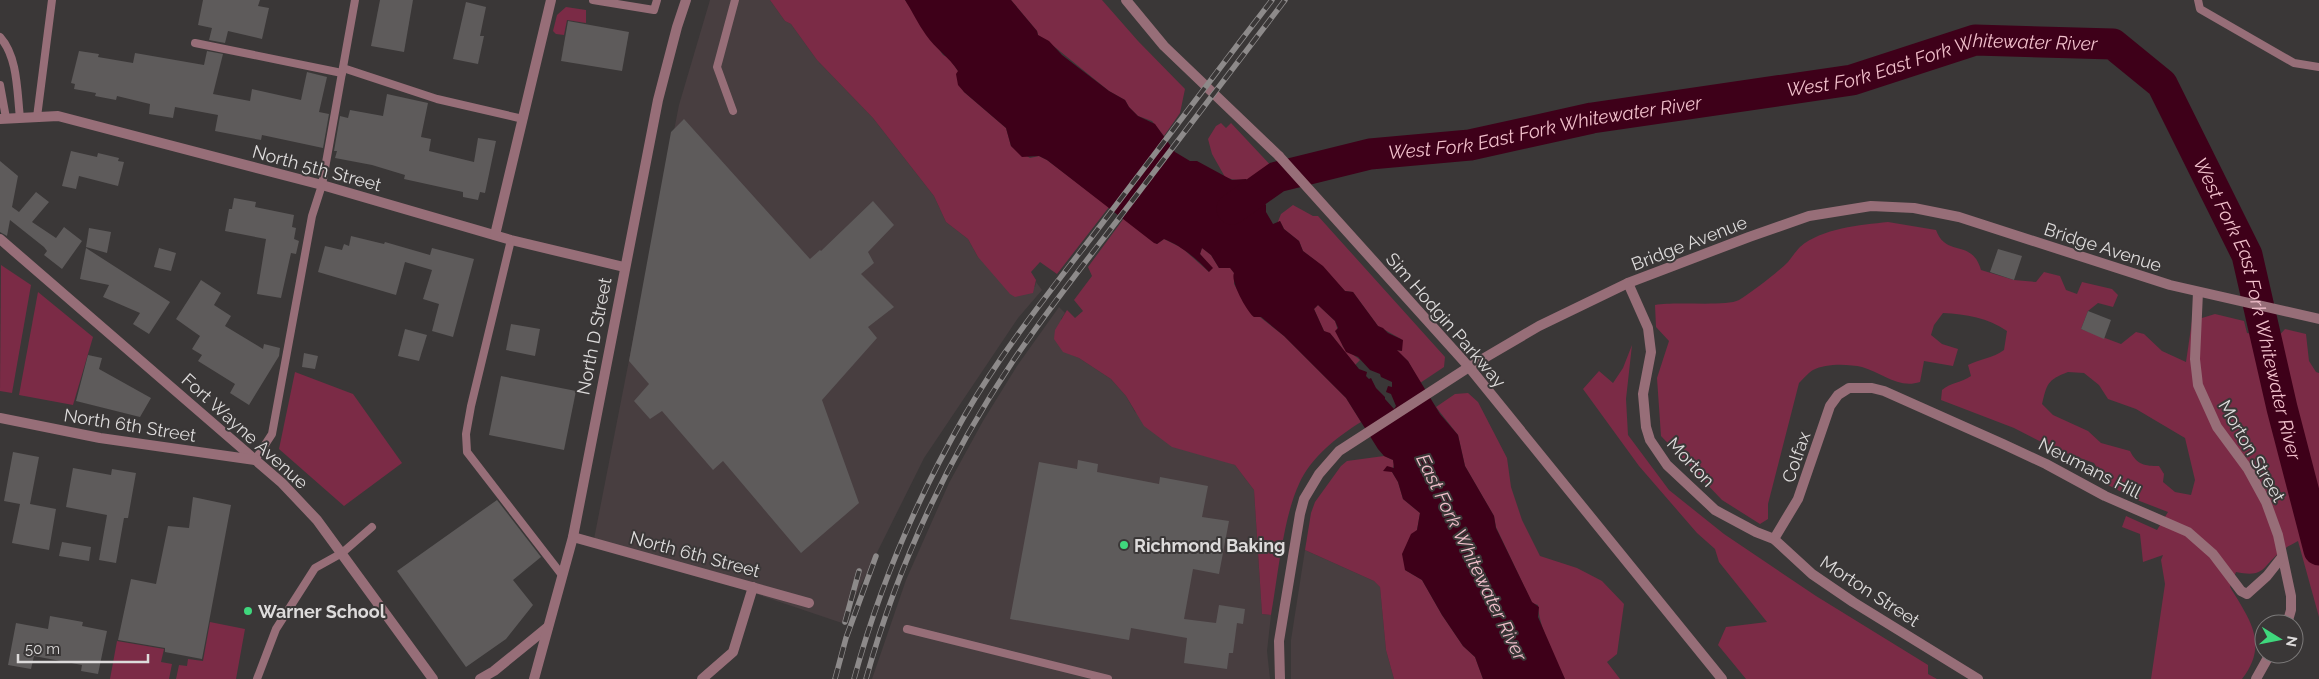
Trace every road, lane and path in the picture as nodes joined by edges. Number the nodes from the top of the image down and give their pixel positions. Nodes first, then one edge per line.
1 (52, 0) edge
2 (355, 0) edge
3 (551, 0) edge
4 (593, 0) edge
5 (657, 0) edge
6 (686, 0) edge
7 (735, 0) edge
8 (1126, 0) edge
9 (2198, 0) edge
10 (0, 37) edge
11 (195, 43) dead end
12 (2319, 67) edge
13 (343, 70) junction
14 (0, 84) edge
15 (733, 111) dead end
16 (37, 117) junction
17 (3, 118) edge
18 (20, 118) junction
19 (523, 119) junction
20 (322, 185) junction
21 (495, 235) junction
22 (0, 239) edge
23 (511, 240) junction
24 (624, 267) junction
25 (1628, 284) junction
26 (2198, 292) junction
27 (2319, 319) edge
28 (1469, 367) junction
29 (1849, 388) joint
30 (0, 418) edge
31 (255, 460) junction
32 (372, 527) dead end
33 (573, 537) junction
34 (1774, 539) junction
35 (342, 553) junction
36 (2282, 557) junction
37 (562, 575) junction
38 (754, 587) junction
39 (809, 602) dead end
40 (2291, 614) edge
41 (548, 627) junction
42 (907, 629) dead end
43 (2264, 664) edge
44 (258, 679) edge
45 (434, 679) edge
46 (480, 679) edge
47 (534, 679) edge
48 (702, 679) edge
49 (1108, 679) edge
50 (1280, 679) edge
51 (1722, 679) edge
52 (1978, 679) edge
53 (2256, 679) edge

1 - 16 lane
2 - 13 lane
3 - 19 street
4 - 5 lane
6 - 24 street, North D Street
7 - 15 lane
8 - 28 street, Sim Hodgin Parkway
9 - 12 lane
10 - 18 lane
11 - 13 lane
13 - 19 lane
13 - 20 lane
14 - 17 lane
16 - 18 street, North 5th Street
16 - 20 street, North 5th Street
17 - 18 street, North 5th Street
19 - 21 street
20 - 21 street, North 5th Street
20 - 31 lane
21 - 23 street, North 5th Street
22 - 31 street, Fort Wayne Avenue
23 - 24 street, North 5th Street
23 - 37 lane
24 - 33 street, North D Street
25 - 26 street, Bridge Avenue
25 - 28 street, Bridge Avenue
25 - 34 street, Morton
26 - 27 street, Bridge Avenue
26 - 36 street, Morton Street
28 - 50 street, Bridge Avenue
28 - 51 street, Sim Hodgin Parkway
29 - 34 street, Colfax
29 - 36 street, Neumans Hill
30 - 31 street, North 6th Street
31 - 35 street, Fort Wayne Avenue
32 - 35 lane
33 - 37 street, North D Street
33 - 38 street, North 6th Street
34 - 52 street, Morton Street
35 - 44 lane
35 - 45 street, Fort Wayne Avenue
36 - 40 street, Morton Street
37 - 41 street, North D Street
38 - 39 street, North 6th Street
38 - 48 street
41 - 46 street
41 - 47 street, North D Street
42 - 49 lane
43 - 53 street

